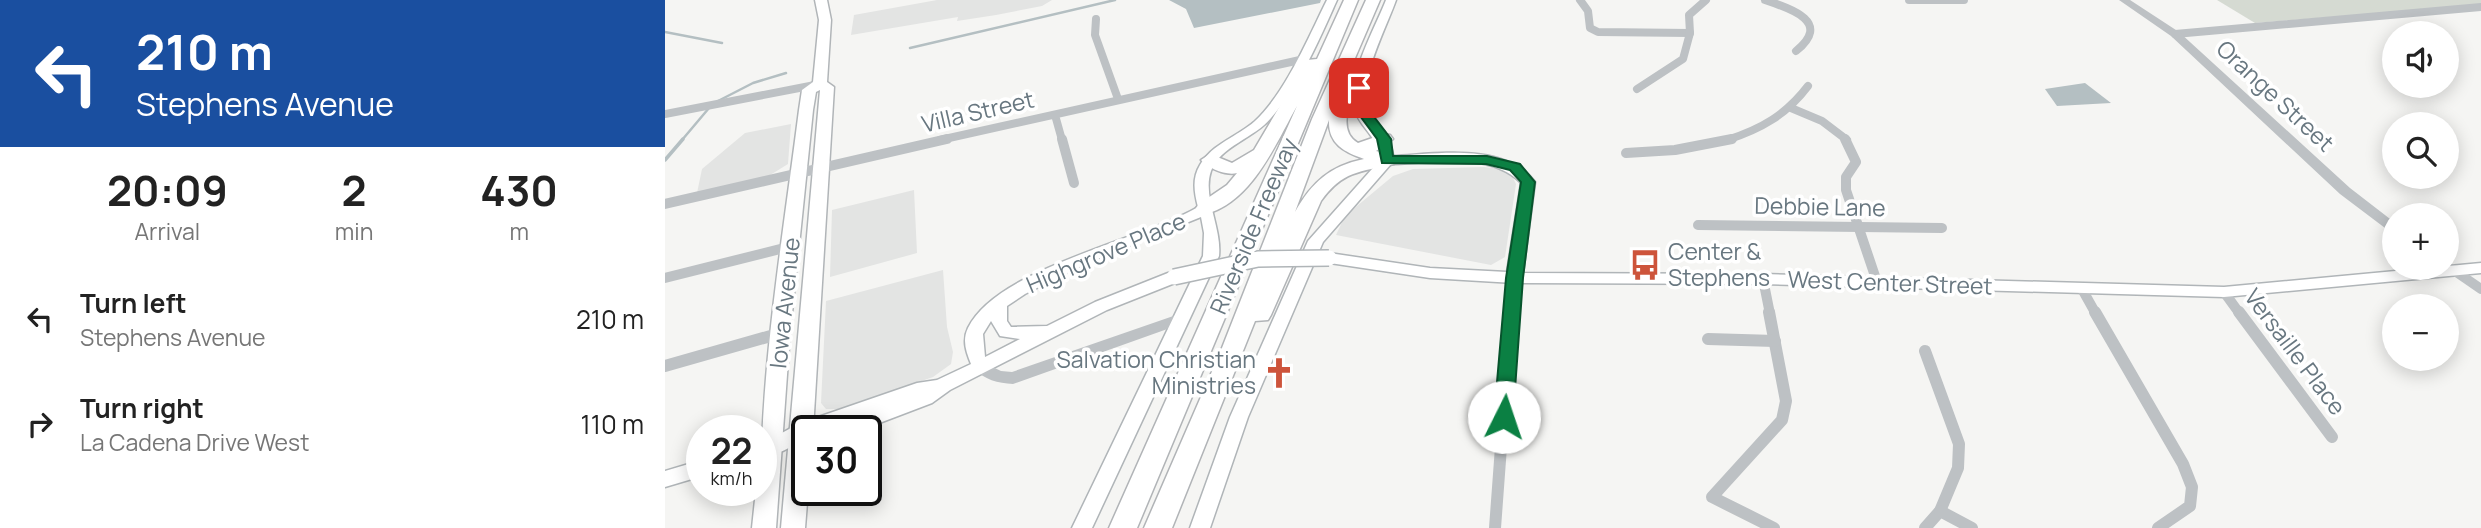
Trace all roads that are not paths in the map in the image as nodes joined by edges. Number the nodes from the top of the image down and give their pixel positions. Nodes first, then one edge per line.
1 (821, 0) edge
2 (1391, 0) edge
3 (1580, 0) edge
4 (1706, 0) edge
5 (1765, 0) edge
6 (1909, 0) edge
7 (1964, 0) edge
8 (2124, 0) edge
9 (1343, 4) edge
10 (1370, 6) edge
11 (2481, 7) edge
12 (1096, 19) dead end
13 (1690, 33) junction
14 (2175, 34) junction
15 (1796, 51) dead end
16 (1300, 60) junction
17 (821, 72) junction
18 (1808, 86) dead end
19 (1637, 89) dead end
20 (1118, 99) junction
21 (1791, 108) junction
22 (665, 114) edge
23 (1055, 115) junction
24 (1265, 143) junction
25 (1385, 150) junction
26 (1626, 153) dead end
27 (1210, 160) junction
28 (822, 168) junction
29 (800, 173) junction
30 (1075, 183) dead end
31 (665, 204) edge
32 (1206, 208) junction
33 (2382, 219) edge
34 (1698, 225) dead end
35 (1166, 226) junction
36 (1859, 227) junction
37 (1941, 228) dead end
38 (1214, 234) junction
39 (792, 246) junction
40 (2459, 267) edge
41 (2481, 268) edge
42 (2459, 274) edge
43 (665, 278) edge
44 (1514, 278) junction
45 (1763, 279) junction
46 (2382, 279) edge
47 (1877, 282) junction
48 (2082, 289) junction
49 (2481, 289) edge
50 (2224, 292) junction
51 (999, 303) junction
52 (1182, 318) junction
53 (1067, 324) junction
54 (781, 333) junction
55 (1708, 339) dead end
56 (1775, 341) junction
57 (1925, 351) dead end
58 (1232, 353) junction
59 (665, 366) edge
60 (982, 368) junction
61 (944, 385) junction
62 (770, 415) edge
63 (805, 415) edge
64 (860, 415) edge
65 (881, 415) edge
66 (2332, 437) dead end
67 (686, 473) edge
68 (665, 480) edge
69 (765, 506) edge
70 (796, 506) edge
71 (1940, 511) junction
72 (764, 528) edge
73 (793, 528) edge
74 (1082, 528) edge
75 (1123, 528) edge
76 (1158, 528) edge
77 (1199, 528) edge
78 (1495, 528) edge
79 (1774, 528) edge
80 (1924, 528) edge
81 (1972, 528) edge
82 (2158, 528) edge

1 - 17 main road, Iowa Avenue
2 - 25 main road
3 - 13 street
4 - 13 street
5 - 15 street
6 - 7 street
8 - 14 street, Orange Street
9 - 16 main road
9 - 24 highway
9 - 75 highway, Riverside Freeway
10 - 25 highway
10 - 58 highway, Riverside Freeway
11 - 14 street
12 - 20 street
13 - 19 street
14 - 33 street, Orange Street
16 - 20 street, Villa Street
16 - 27 main road
17 - 22 street
17 - 28 main road, Iowa Avenue
17 - 29 main road, Iowa Avenue
18 - 21 street
20 - 23 street, Villa Street
21 - 26 street
21 - 36 street
23 - 28 street, Villa Street
23 - 30 street
24 - 27 highway
24 - 32 highway
25 - 44 main road
25 - 58 highway
25 - 77 main road
27 - 32 main road
28 - 29 street, Villa Street
28 - 63 main road, Iowa Avenue
29 - 31 street, Villa Street
29 - 39 main road, Iowa Avenue
32 - 35 main road, Highgrove Place
32 - 38 main road
34 - 36 street, Debbie Lane
35 - 38 main road
35 - 51 main road, Highgrove Place
36 - 37 street, Debbie Lane
36 - 47 street
38 - 52 main road
39 - 43 street
39 - 54 main road, Iowa Avenue
40 - 41 main road, West Center Street
42 - 49 street
44 - 45 main road, West Center Street
44 - 53 main road, West Center Street, bridge
44 - 78 street
45 - 47 main road, West Center Street
45 - 56 street
46 - 50 main road, West Center Street
47 - 48 main road, West Center Street
48 - 50 main road, West Center Street
48 - 82 street
50 - 66 street, Versaille Place
51 - 53 main road
51 - 60 main road, Highgrove Place
52 - 60 street
52 - 74 main road
53 - 60 main road
54 - 59 street
54 - 62 main road, Iowa Avenue
55 - 56 street
56 - 79 street
57 - 71 street
58 - 76 highway, Riverside Freeway
60 - 61 main road
61 - 64 main road
61 - 65 main road
67 - 68 main road
69 - 72 main road, Iowa Avenue
70 - 73 main road, Iowa Avenue
71 - 80 street
71 - 81 street

